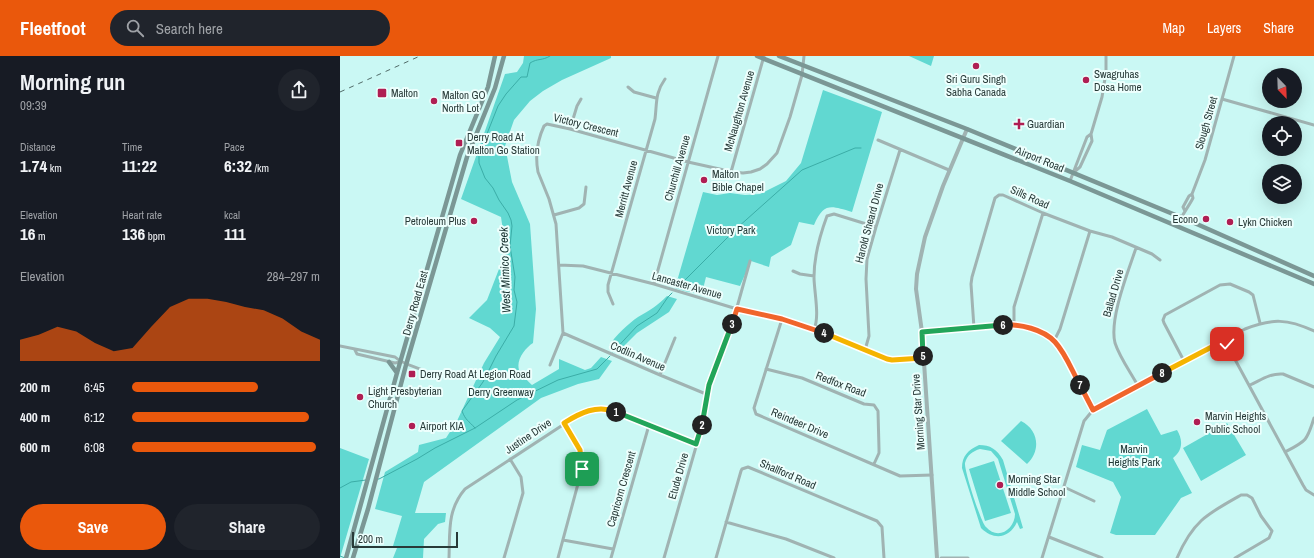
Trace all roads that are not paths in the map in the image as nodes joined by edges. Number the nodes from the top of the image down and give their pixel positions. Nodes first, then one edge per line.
1 (495, 56) edge
2 (504, 56) edge
3 (718, 56) edge
4 (757, 56) edge
5 (779, 56) edge
6 (804, 56) edge
7 (1106, 56) edge
8 (1234, 56) edge
9 (764, 58) edge
10 (802, 66) junction
11 (802, 75) junction
12 (665, 79) dead end
13 (628, 87) dead end
14 (880, 95) junction
15 (656, 98) junction
16 (581, 99) dead end
17 (1222, 99) junction
18 (879, 104) junction
19 (920, 111) junction
20 (917, 120) junction
21 (1314, 125) edge
22 (570, 129) junction
23 (967, 129) junction
24 (1091, 134) junction
25 (963, 138) junction
26 (878, 140) dead end
27 (646, 150) junction
28 (900, 150) junction
29 (688, 162) junction
30 (949, 170) junction
31 (731, 172) junction
32 (1073, 174) junction
33 (1070, 181) junction
34 (586, 187) dead end
35 (1043, 213) junction
36 (554, 215) junction
37 (1180, 218) junction
38 (1178, 226) junction
39 (876, 227) junction
40 (1090, 231) junction
41 (1136, 248) junction
42 (1260, 251) junction
43 (1257, 259) junction
44 (1160, 260) dead end
45 (750, 261) dead end
46 (559, 265) junction
47 (793, 271) dead end
48 (612, 274) junction
49 (814, 276) junction
50 (1314, 276) edge
51 (654, 284) junction
52 (1314, 284) edge
53 (613, 304) dead end
54 (737, 309) junction
55 (782, 319) junction
56 (1260, 323) junction
57 (1014, 324) junction
58 (974, 328) junction
59 (814, 329) junction
60 (1314, 331) edge
61 (922, 332) junction
62 (563, 333) junction
63 (675, 338) dead end
64 (1225, 340) junction
65 (1054, 341) junction
66 (340, 346) edge
67 (354, 350) junction
68 (865, 350) junction
69 (923, 358) junction
70 (1184, 361) junction
71 (389, 362) junction
72 (400, 362) junction
73 (406, 365) junction
74 (550, 365) dead end
75 (766, 369) junction
76 (397, 373) junction
77 (660, 375) junction
78 (433, 376) dead end
79 (1250, 385) junction
80 (1138, 386) junction
81 (1314, 387) edge
82 (706, 394) junction
83 (1093, 410) junction
84 (1314, 418) edge
85 (564, 423) junction
86 (649, 425) junction
87 (696, 444) junction
88 (1285, 452) junction
89 (510, 459) junction
90 (874, 464) junction
91 (932, 475) junction
92 (1064, 488) junction
93 (365, 491) junction
94 (372, 493) junction
95 (1314, 495) edge
96 (1094, 501) dead end
97 (726, 522) junction
98 (352, 537) junction
99 (1049, 537) junction
100 (359, 539) junction
101 (563, 540) junction
102 (613, 549) junction
103 (347, 556) edge
104 (354, 557) edge
105 (449, 558) edge
106 (504, 558) edge
107 (558, 558) edge
108 (611, 558) edge
109 (664, 558) edge
110 (716, 558) edge
111 (834, 558) edge
112 (884, 558) edge
113 (939, 558) edge
114 (968, 558) edge
115 (1042, 558) edge
116 (1102, 558) edge
117 (1177, 558) edge
118 (1235, 558) edge

1 - 72 main road, Derry Road East
2 - 73 main road, Derry Road East
3 - 29 street, Churchill Avenue
4 - 9 main road, Airport Road
5 - 10 main road, Airport Road
6 - 10 street, Victory Crescent
7 - 24 street
8 - 17 street, Slough Street
9 - 11 main road, Airport Road
9 - 31 street, McNaughton Avenue
10 - 11 street, Victory Crescent
10 - 14 main road, Airport Road
11 - 18 main road, Airport Road
11 - 31 street, Victory Crescent
12 - 15 street, Merritt Avenue
13 - 15 street
14 - 18 main road
14 - 19 main road, Airport Road
15 - 27 street, Merritt Avenue
16 - 22 street
17 - 21 street
17 - 37 street, Slough Street
18 - 20 main road, Airport Road
19 - 20 main road
19 - 23 main road, Airport Road
20 - 25 main road, Airport Road
22 - 27 street, Victory Crescent
22 - 36 street, Victory Crescent
23 - 25 street, Morning Star Drive
23 - 32 main road, Airport Road
24 - 32 street
24 - 32 street
25 - 30 street, Morning Star Drive
25 - 33 main road, Airport Road
26 - 28 street
27 - 29 street, Victory Crescent
27 - 48 street, Merritt Avenue
28 - 30 street
28 - 39 street, Harold Sheard Drive
29 - 31 street, Victory Crescent
29 - 51 street, Churchill Avenue
30 - 61 street, Morning Star Drive
32 - 33 street
32 - 37 main road, Airport Road
33 - 38 main road, Airport Road
34 - 36 street
35 - 40 street, Sills Road
35 - 57 street
35 - 58 street, Sills Road
36 - 46 street, Victory Crescent
37 - 38 street, Slough Street
37 - 42 main road, Airport Road
38 - 43 main road, Airport Road
39 - 49 street
39 - 68 street, Harold Sheard Drive
40 - 41 street, Sills Road
40 - 65 street
41 - 44 street, Sills Road
41 - 80 street, Ballad Drive
42 - 43 main road
42 - 50 main road, Airport Road
43 - 52 main road, Airport Road
45 - 54 street, Etude Drive
46 - 48 street, Lancaster Avenue
46 - 62 street, Victory Crescent
47 - 49 street
48 - 51 street, Lancaster Avenue
48 - 53 street, Merritt Avenue
49 - 59 street
51 - 54 street, Lancaster Avenue
54 - 55 street, Lancaster Avenue
54 - 82 street, Etude Drive
55 - 59 street, Lancaster Avenue
55 - 75 street, Reindeer Drive
56 - 60 street
56 - 64 street
56 - 70 street
57 - 58 street
57 - 65 street
58 - 61 street
59 - 68 street, Lancaster Avenue
61 - 69 street, Morning Star Drive
62 - 74 street, Victory Crescent
62 - 77 street, Codlin Avenue
63 - 77 street
64 - 70 street
64 - 79 street
65 - 83 street
66 - 67 street
67 - 71 street
67 - 72 street
68 - 69 street, Lancaster Avenue
69 - 91 street, Morning Star Drive
70 - 80 street
71 - 72 street
71 - 76 main road
72 - 73 street
72 - 76 main road, Derry Road East
73 - 78 street
73 - 94 main road, Derry Road East
75 - 90 street, Reindeer Drive
75 - 90 street, Redfox Road
76 - 93 main road, Derry Road East
77 - 82 street, Codlin Avenue
79 - 81 street
79 - 88 street
80 - 83 street
82 - 87 street, Etude Drive
83 - 92 street
84 - 88 street
85 - 86 street, Justine Drive
85 - 89 street, Justine Drive
85 - 101 street
86 - 87 street, Justine Drive
86 - 102 street, Capricorn Crescent
87 - 109 street, Etude Drive
88 - 95 street
89 - 105 street, Justine Drive
89 - 106 street
90 - 91 street, Reindeer Drive
91 - 113 street, Morning Star Drive
92 - 96 street
92 - 99 street
93 - 94 main road
93 - 98 main road, Derry Road East
94 - 100 main road, Derry Road East
97 - 110 street, Shallford Road
97 - 111 street
97 - 112 street, Shallford Road
98 - 100 main road
98 - 103 main road, Derry Road East
99 - 115 street
99 - 116 street
100 - 104 main road, Derry Road East
101 - 102 street
101 - 107 street
102 - 108 street, Capricorn Crescent
113 - 114 street
117 - 118 street

